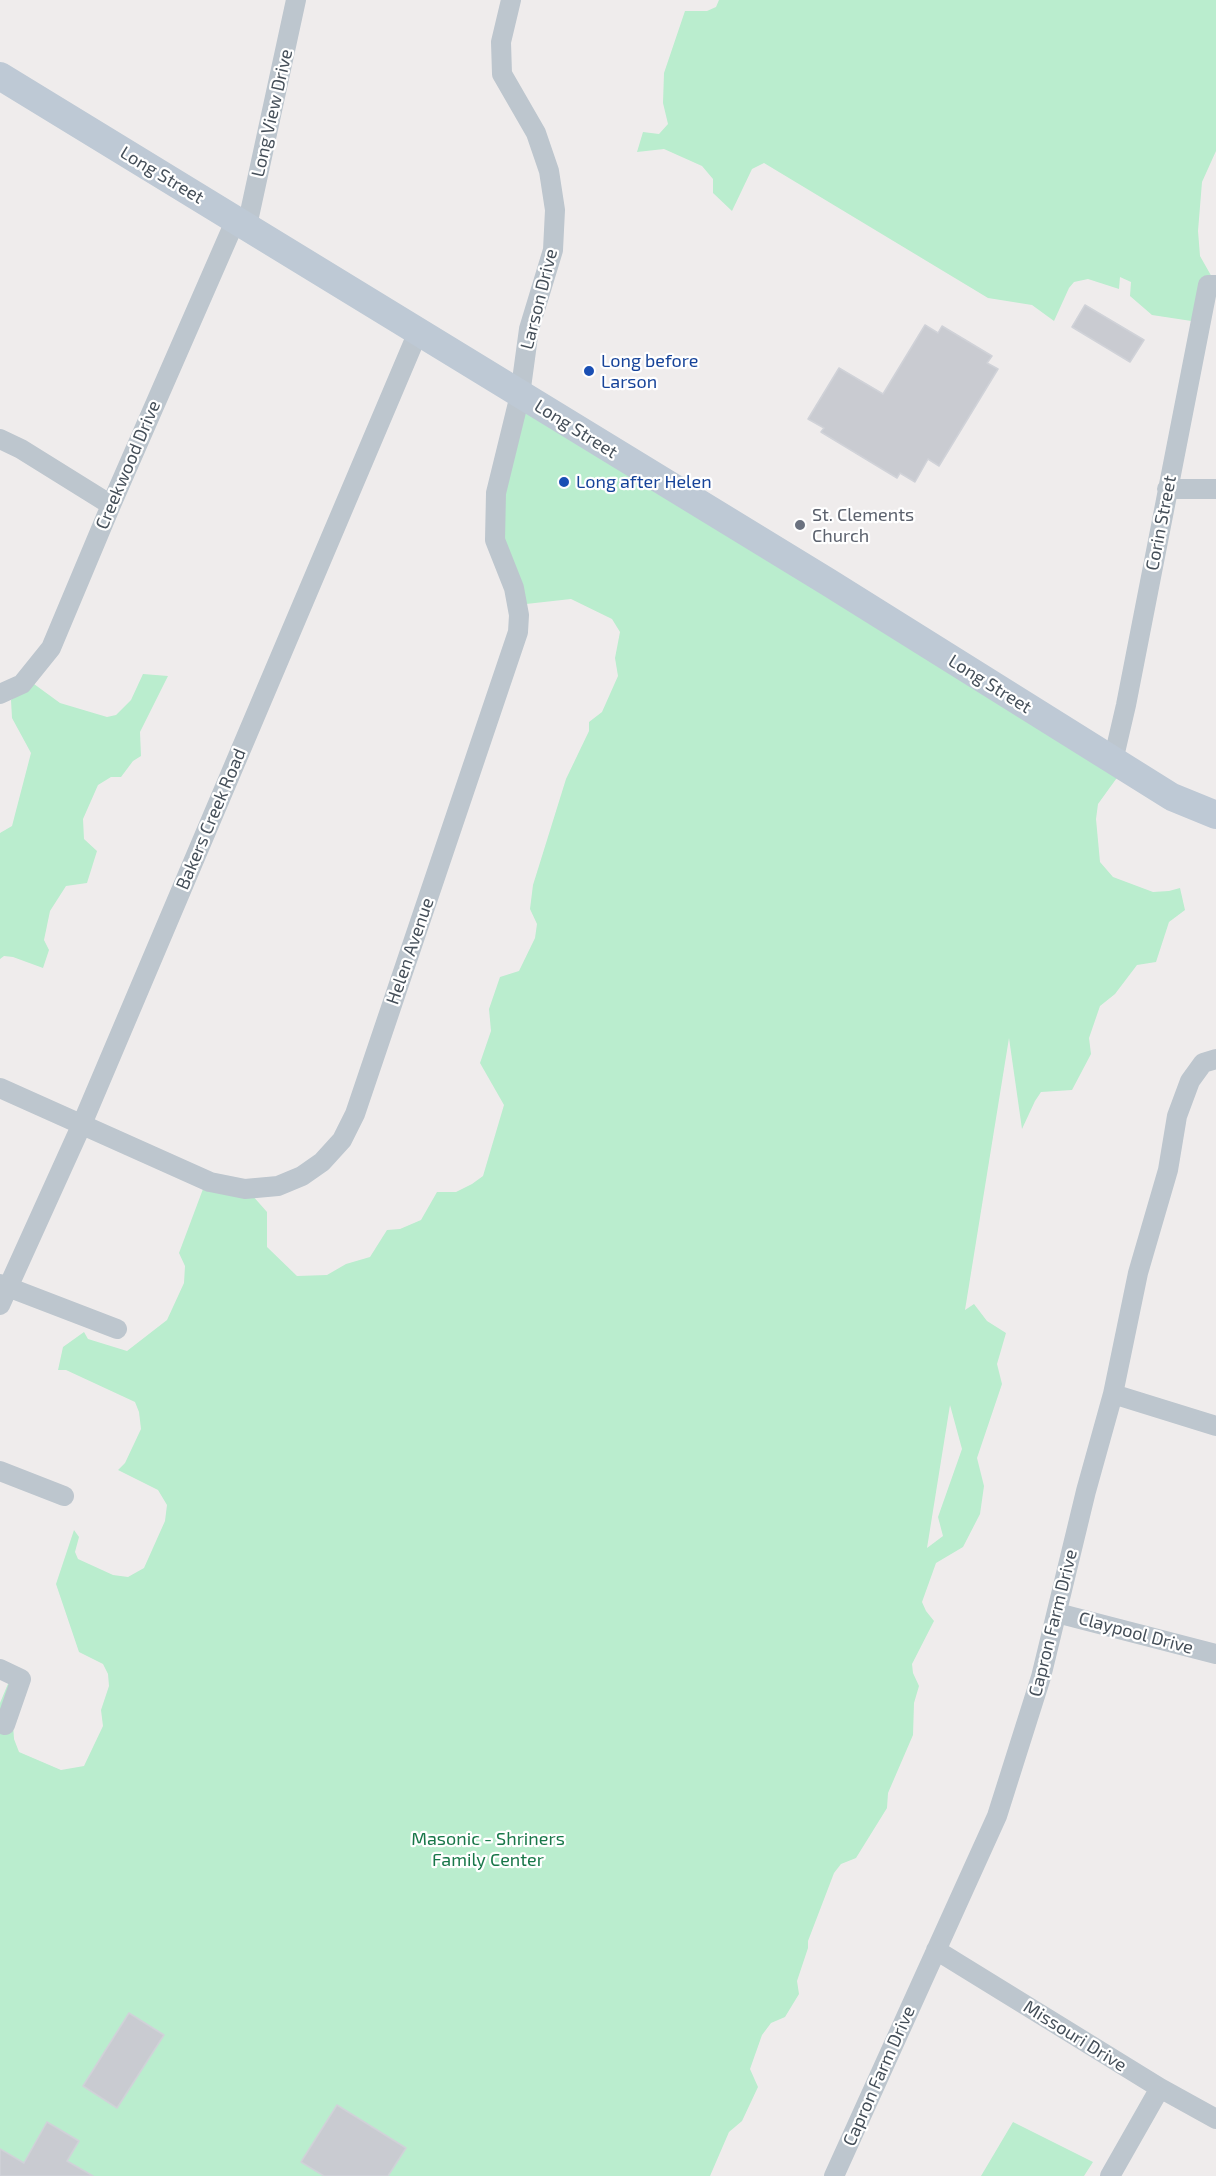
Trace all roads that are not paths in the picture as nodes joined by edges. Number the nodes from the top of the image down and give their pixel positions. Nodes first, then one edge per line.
1 (296, 0) edge
2 (511, 0) edge
3 (0, 76) edge
4 (241, 223) junction
5 (1212, 285) edge
6 (418, 332) junction
7 (520, 395) junction
8 (0, 439) edge
9 (1167, 489) junction
10 (1216, 489) edge
11 (111, 505) junction
12 (0, 694) edge
13 (1113, 761) junction
14 (1216, 815) edge
15 (1216, 1059) edge
16 (0, 1088) edge
17 (82, 1124) junction
18 (3, 1292) edge
19 (117, 1329) dead end
20 (1113, 1394) junction
21 (1216, 1426) edge
22 (0, 1471) edge
23 (64, 1496) dead end
24 (1057, 1612) junction
25 (1216, 1654) edge
26 (0, 1670) edge
27 (5, 1725) dead end
28 (936, 1950) junction
29 (1160, 2088) junction
30 (1216, 2119) edge
31 (834, 2176) edge
32 (1110, 2176) edge

1 - 4 street, Long View Drive
2 - 7 street, Larson Drive
3 - 4 street, Long Street
4 - 6 street, Long Street
4 - 11 street, Creekwood Drive
5 - 9 street, Corin Street
6 - 7 street, Long Street
6 - 17 street, Bakers Creek Road
7 - 13 street, Long Street
7 - 17 street, Helen Avenue
8 - 11 street
9 - 10 street
9 - 13 street, Corin Street
11 - 12 street, Creekwood Drive
13 - 14 street, Long Street
15 - 20 street, Capron Farm Drive
16 - 17 street, Helen Avenue
17 - 18 street, Bakers Creek Road
18 - 19 street
20 - 21 street
20 - 24 street, Capron Farm Drive
22 - 23 street
24 - 25 street, Claypool Drive
24 - 28 street, Capron Farm Drive
26 - 27 street
28 - 29 street, Missouri Drive
28 - 31 street, Capron Farm Drive
29 - 30 street, Missouri Drive
29 - 32 street

